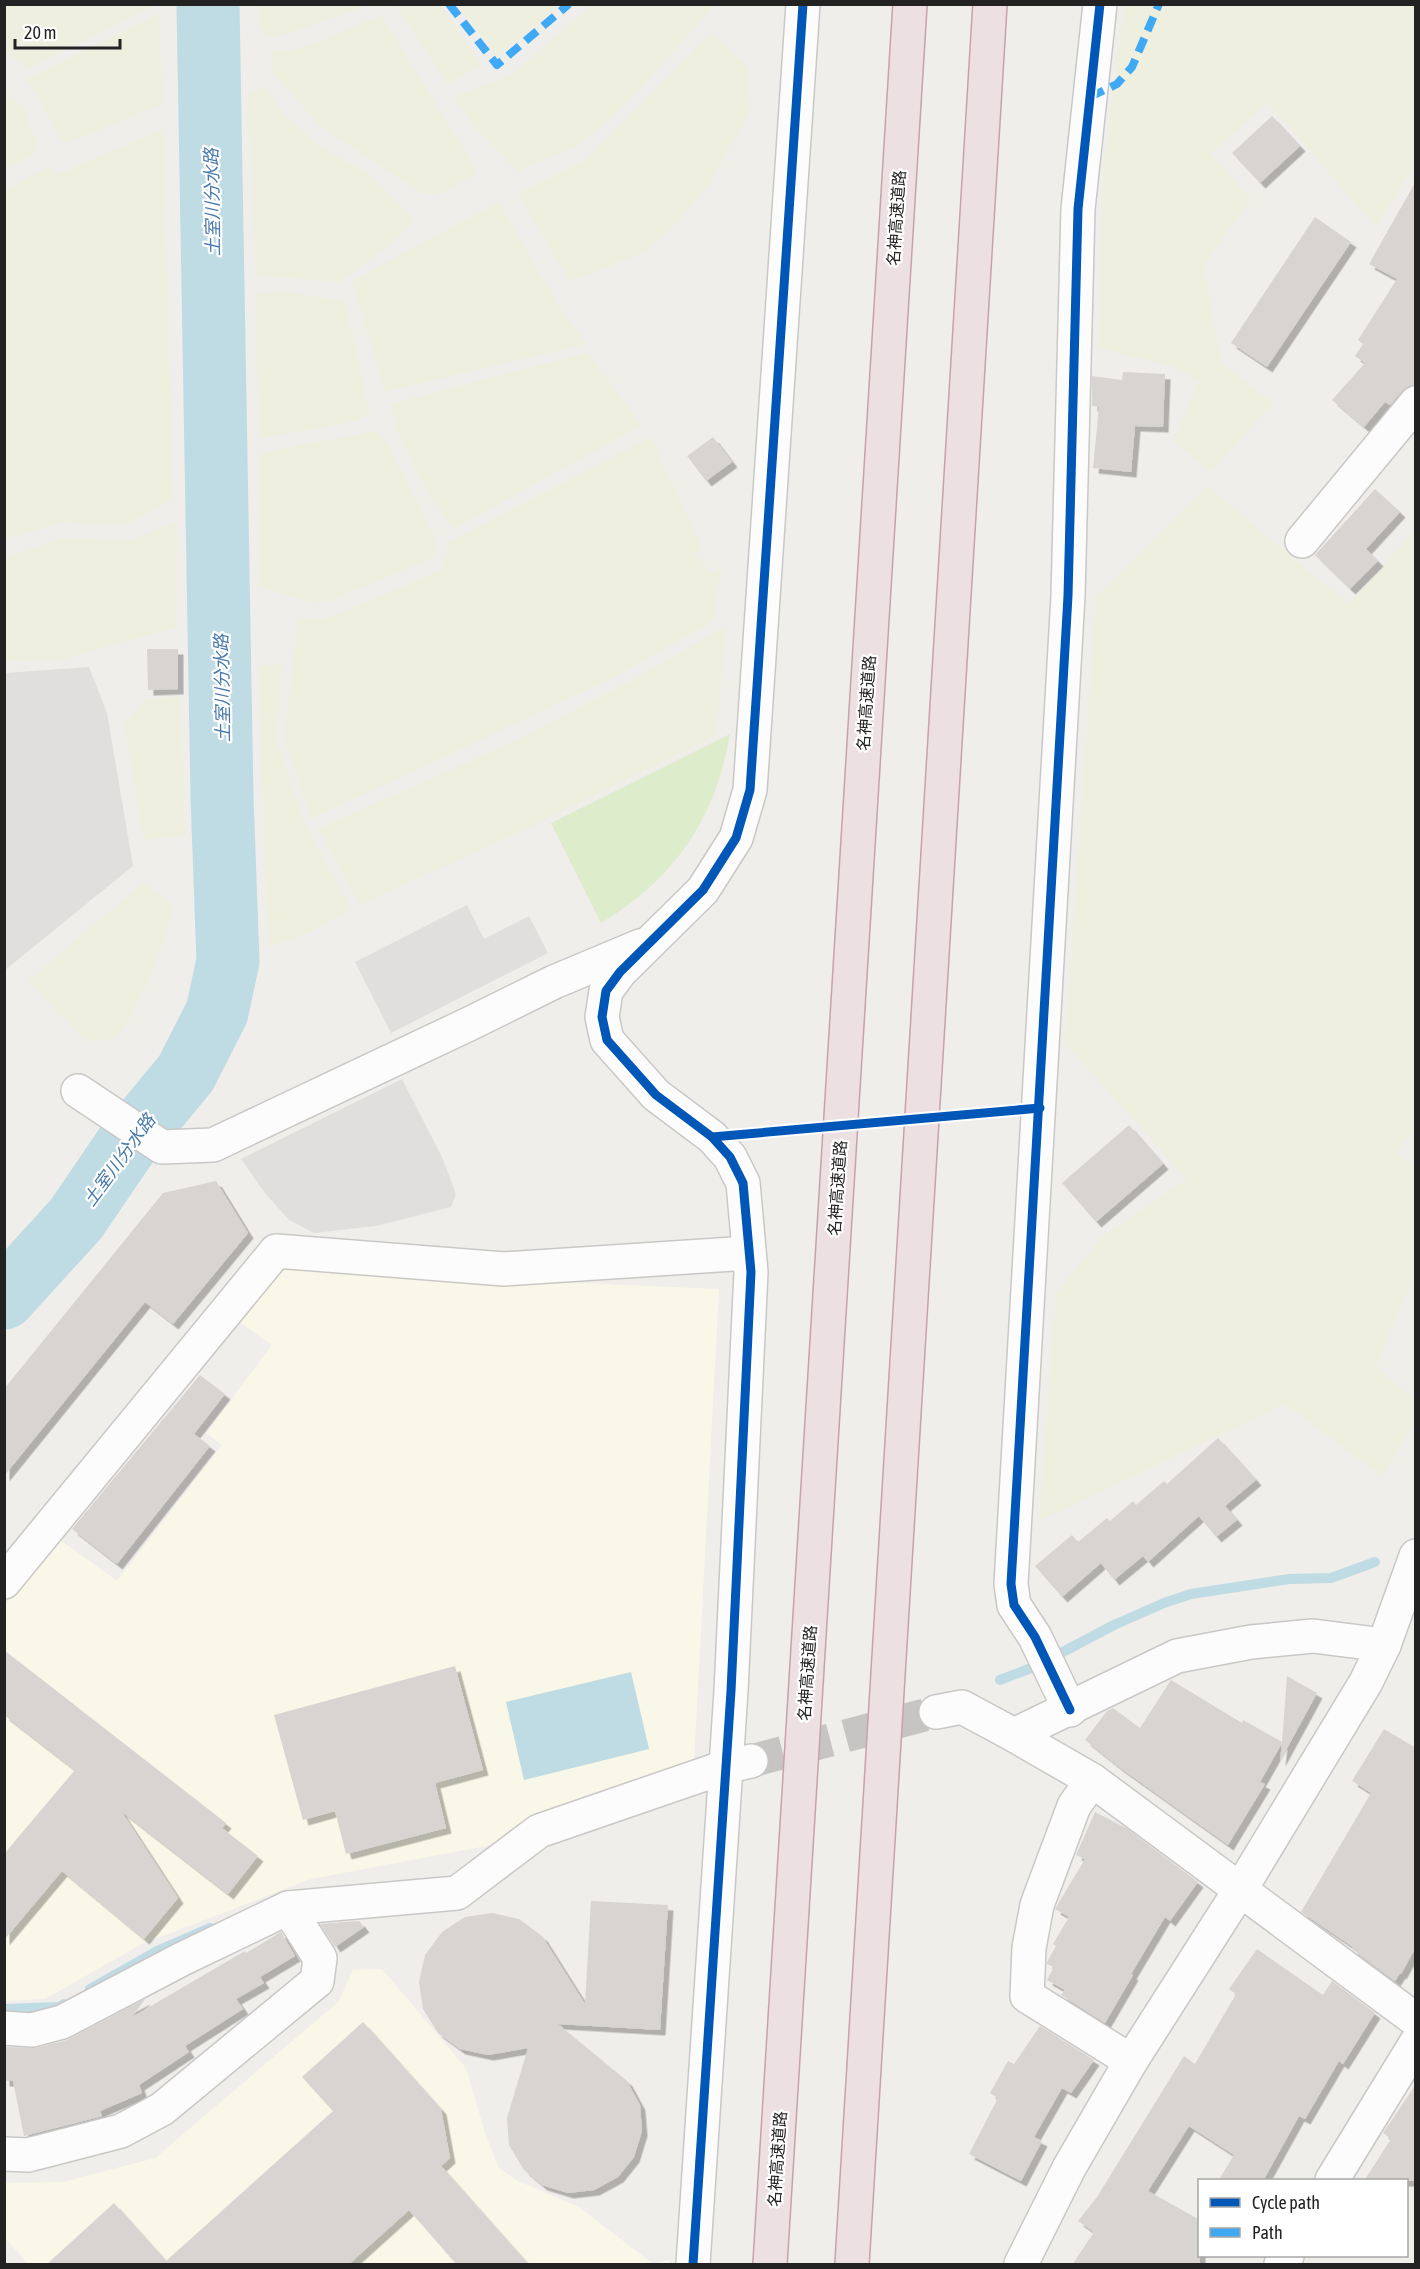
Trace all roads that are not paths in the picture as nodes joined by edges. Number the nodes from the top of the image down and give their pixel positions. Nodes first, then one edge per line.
1 (803, 4) edge
2 (909, 4) edge
3 (990, 4) edge
4 (1100, 4) edge
5 (1410, 425) edge
6 (1302, 541) dead end
7 (650, 942) junction
8 (78, 1091) dead end
9 (749, 1252) junction
10 (1416, 1556) edge
11 (4, 1582) edge
12 (1384, 1645) junction
13 (1067, 1704) junction
14 (936, 1712) tunnel mouth
15 (1014, 1735) junction
16 (738, 1764) junction
17 (1092, 1780) junction
18 (1240, 1890) junction
19 (288, 1908) junction
20 (1416, 2020) edge
21 (4, 2028) edge
22 (1416, 2043) edge
23 (1131, 2061) junction
24 (4, 2154) edge
25 (1333, 2179) edge
26 (693, 2265) edge
27 (770, 2265) edge
28 (852, 2265) edge
29 (1021, 2265) edge

1 - 7 street
2 - 27 highway, 名神高速道路
3 - 28 highway
4 - 13 street
5 - 6 street
7 - 8 street
7 - 9 street
9 - 11 street
9 - 16 street
10 - 12 street
12 - 13 street
12 - 18 street
13 - 15 street
14 - 15 street
15 - 17 street
16 - 19 street
16 - 26 street
17 - 18 street
17 - 23 street
18 - 20 street
18 - 23 street
19 - 21 street
19 - 24 street
22 - 25 street
23 - 29 street

